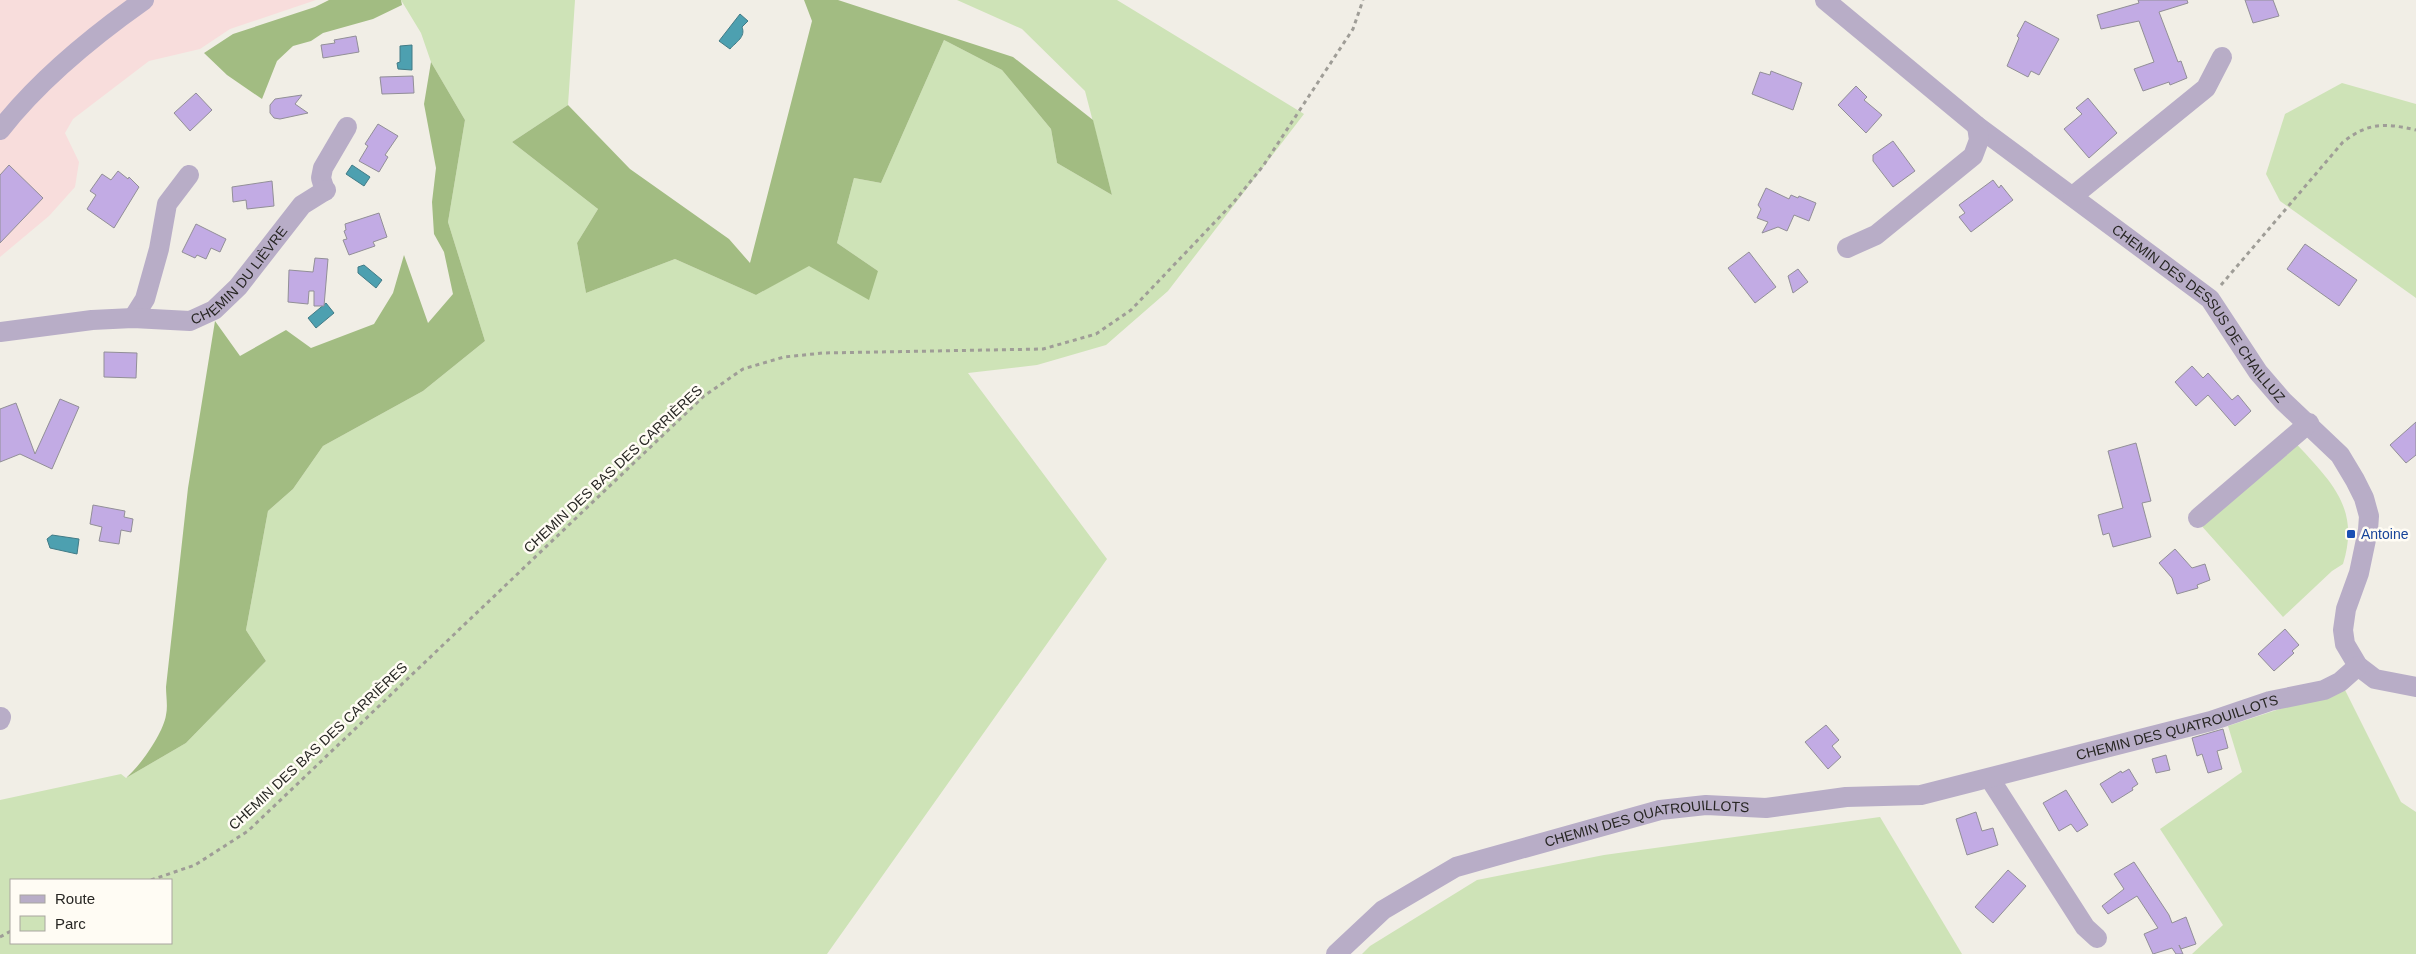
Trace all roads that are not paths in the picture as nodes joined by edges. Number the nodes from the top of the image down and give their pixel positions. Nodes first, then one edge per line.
1 (144, 0) edge
2 (1825, 0) edge
3 (2222, 57) dead end
4 (1977, 126) junction
5 (347, 127) dead end
6 (0, 130) edge
7 (189, 175) dead end
8 (2073, 196) junction
9 (1848, 248) dead end
10 (133, 318) junction
11 (0, 332) edge
12 (2309, 423) junction
13 (2198, 518) dead end
14 (2358, 666) junction
15 (2416, 687) edge
16 (1990, 779) junction
17 (2097, 938) dead end
18 (1336, 954) edge

1 - 6 street
2 - 4 street, CHEMIN DES DESSUS DE CHAILLUZ
3 - 8 street
4 - 8 street, CHEMIN DES DESSUS DE CHAILLUZ
4 - 9 street
5 - 10 street, CHEMIN DU LIÈVRE
7 - 10 street
8 - 12 street, CHEMIN DES DESSUS DE CHAILLUZ
10 - 11 street, CHEMIN DU LIÈVRE
12 - 13 street
12 - 14 street, CHEMIN DES DESSUS DE CHAILLUZ
14 - 15 street, CHEMIN DES DESSUS DE CHAILLUZ
14 - 16 street, CHEMIN DES QUATROUILLOTS
16 - 17 street
16 - 18 street, CHEMIN DES QUATROUILLOTS

